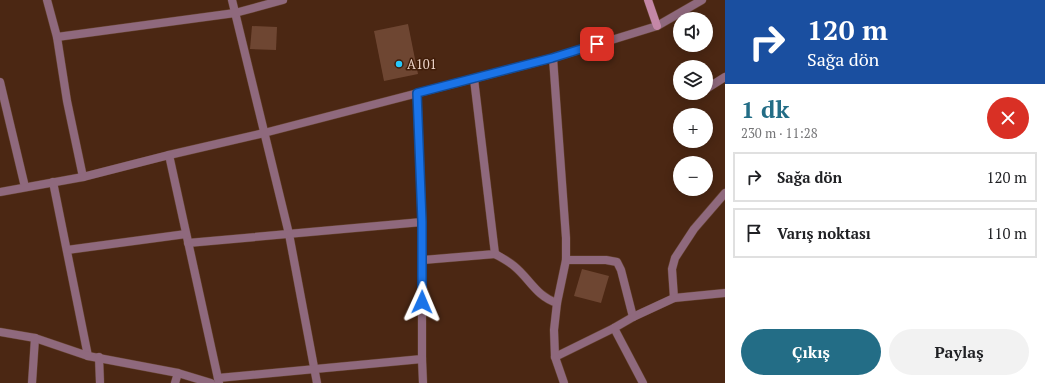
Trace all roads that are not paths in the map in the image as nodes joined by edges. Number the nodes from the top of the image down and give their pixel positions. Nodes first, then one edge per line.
1 (47, 0) edge
2 (232, 0) edge
3 (283, 0) edge
4 (648, 0) edge
5 (702, 0) edge
6 (235, 13) junction
7 (657, 26) junction
8 (57, 36) junction
9 (552, 58) junction
10 (725, 77) edge
11 (474, 79) junction
12 (0, 82) edge
13 (713, 85) edge
14 (417, 93) junction
15 (264, 133) junction
16 (169, 155) junction
17 (82, 176) junction
18 (53, 182) junction
19 (25, 187) junction
20 (0, 192) edge
21 (725, 193) edge
22 (422, 222) junction
23 (186, 234) junction
24 (289, 234) junction
25 (188, 242) junction
26 (67, 250) junction
27 (496, 254) junction
28 (423, 260) junction
29 (566, 260) junction
30 (725, 293) edge
31 (674, 298) junction
32 (557, 303) junction
33 (633, 316) junction
34 (614, 328) junction
35 (0, 332) edge
36 (35, 338) junction
37 (88, 356) junction
38 (100, 357) junction
39 (555, 357) junction
40 (422, 359) junction
41 (315, 369) junction
42 (178, 372) junction
43 (216, 381) edge
44 (32, 383) edge
45 (100, 383) edge
46 (175, 383) edge
47 (317, 383) edge
48 (423, 383) edge
49 (564, 383) edge
50 (643, 383) edge

1 - 8 street
2 - 6 street
3 - 6 street
4 - 7 main road
5 - 7 street
6 - 8 street
6 - 15 street
7 - 9 street
8 - 17 street
9 - 11 street
9 - 29 street
10 - 13 street
11 - 14 street
11 - 27 street
12 - 19 street
14 - 15 street
14 - 22 street
15 - 16 street
15 - 24 street
16 - 17 street
16 - 23 street
17 - 18 street
18 - 19 street
18 - 26 street
19 - 20 street
21 - 31 street
22 - 24 street
22 - 28 street
23 - 25 street
23 - 26 street
24 - 25 street
24 - 41 street
25 - 43 street
26 - 37 street
27 - 28 street
27 - 32 street
28 - 40 street
29 - 32 street
29 - 33 street
30 - 31 street
31 - 33 street
32 - 39 street
33 - 34 street
34 - 39 street
34 - 50 street
35 - 36 street
36 - 37 street
36 - 44 street
37 - 38 street
38 - 42 street
38 - 45 street
39 - 49 street
40 - 41 street
40 - 48 street
41 - 43 street
41 - 47 street
42 - 43 street
42 - 46 street

